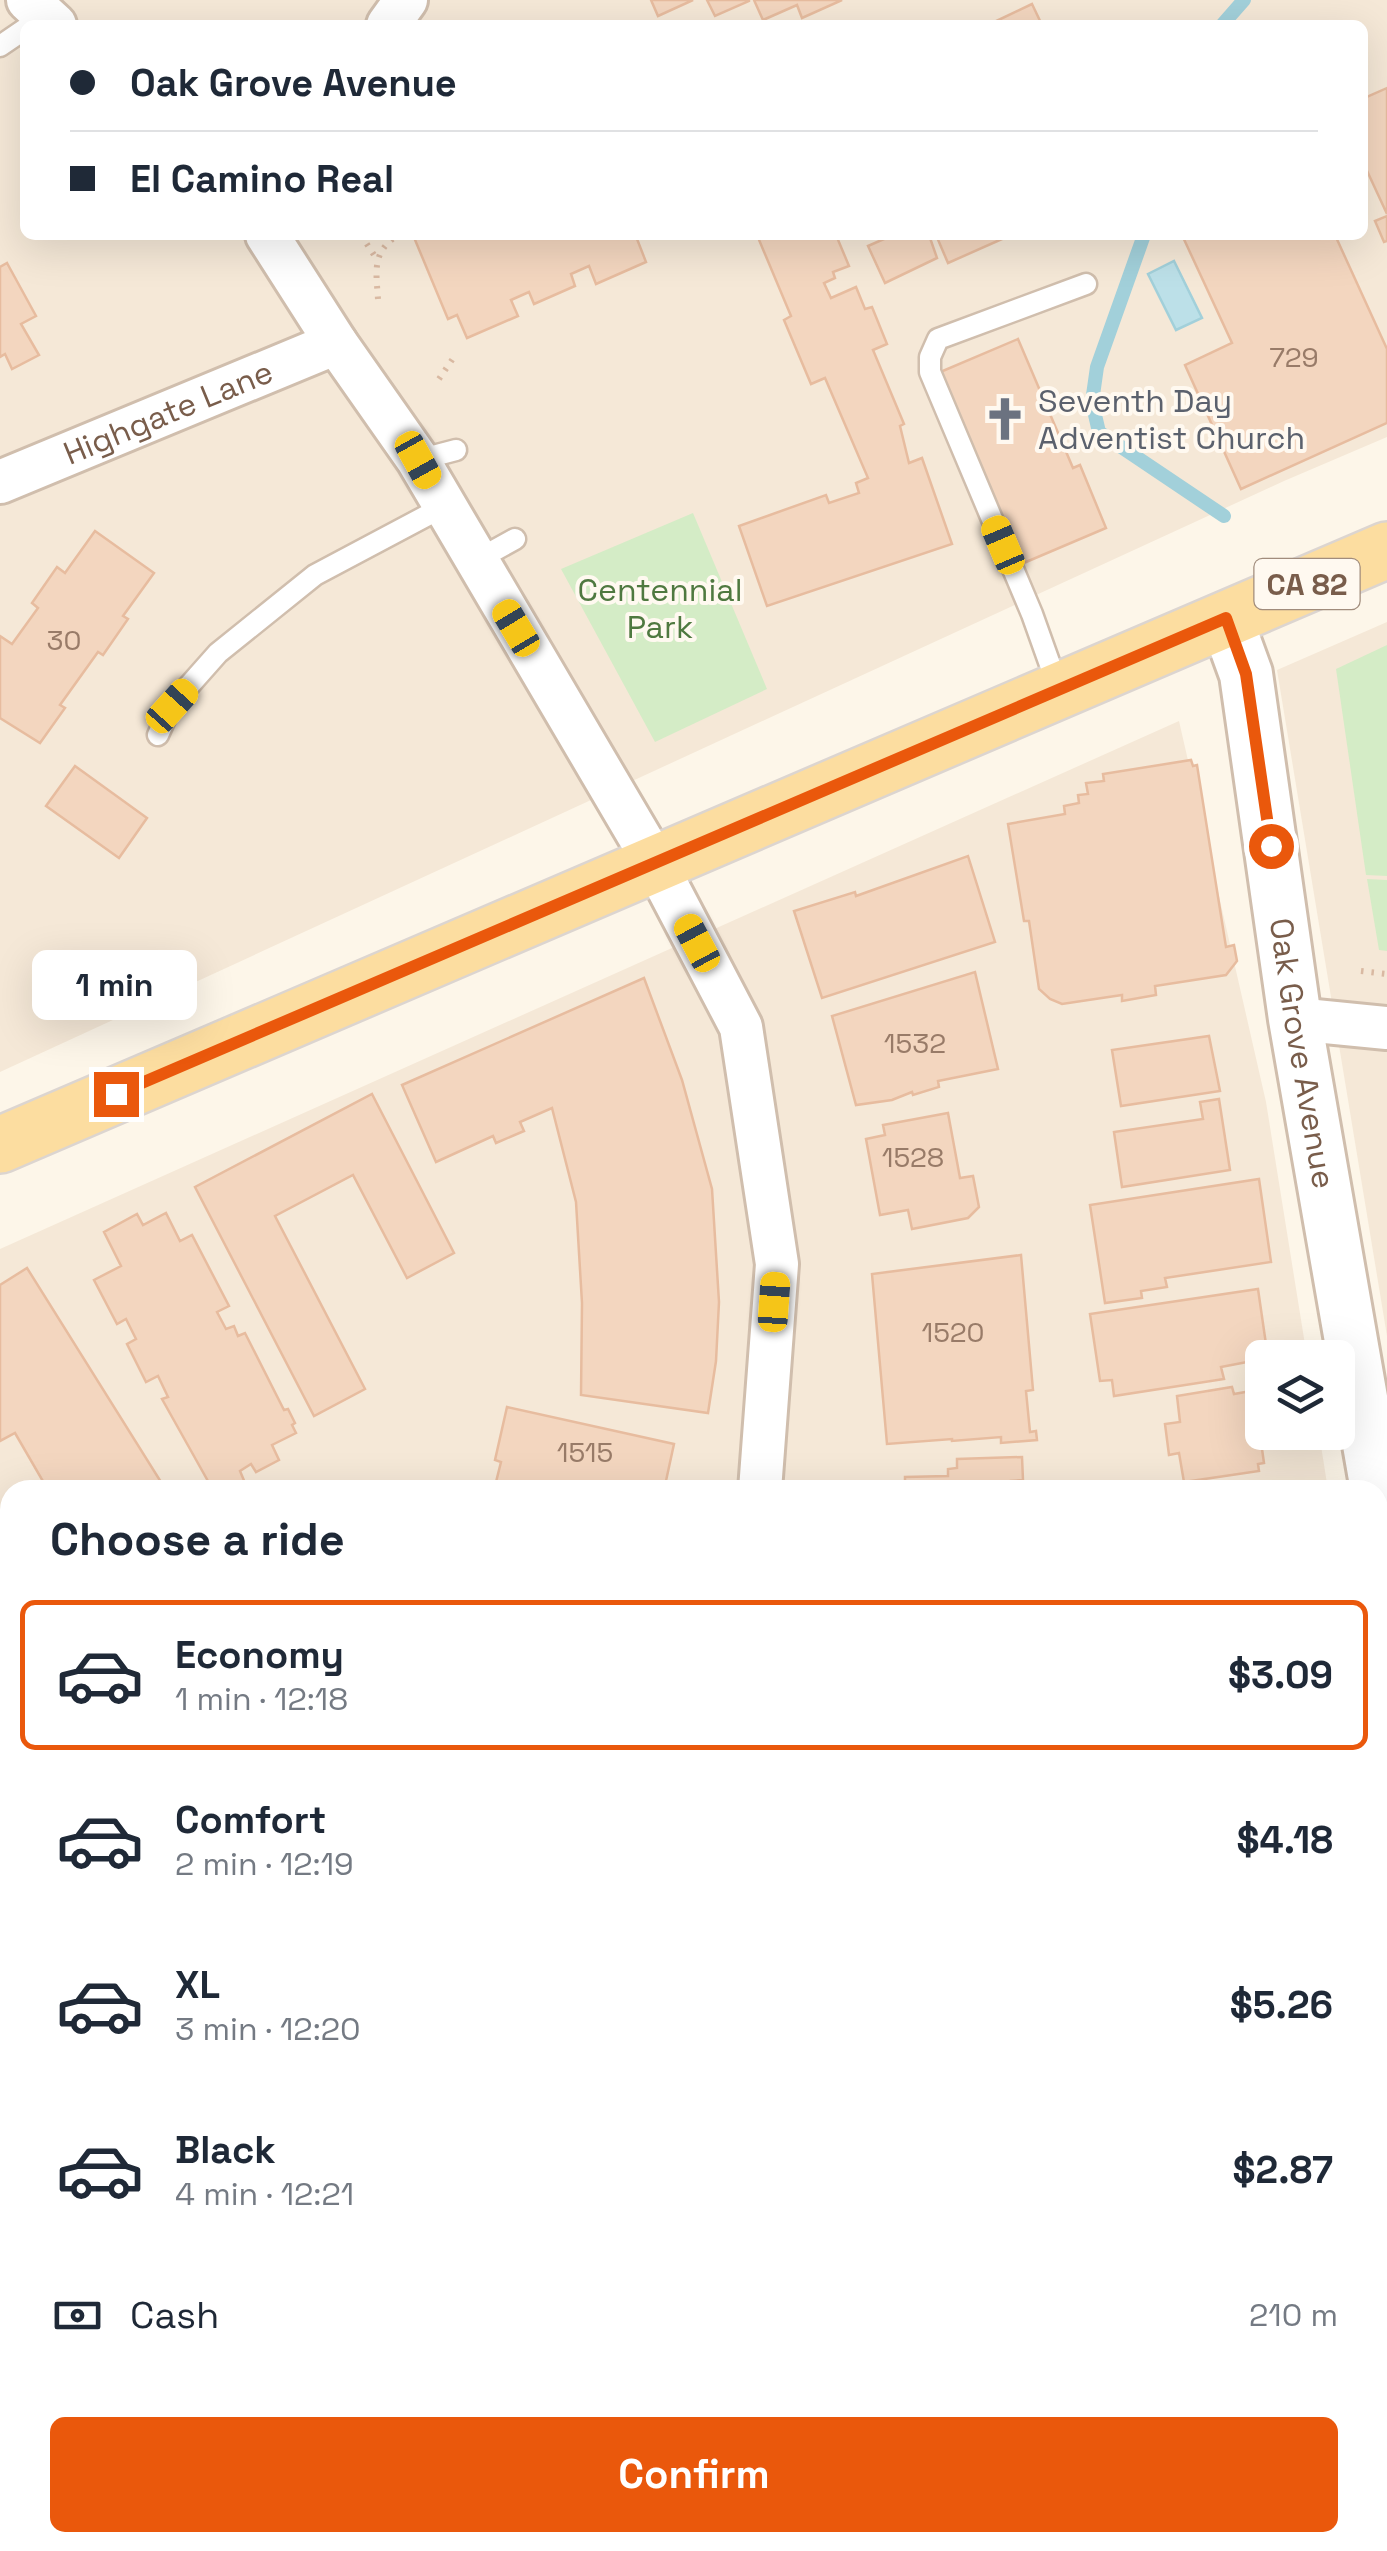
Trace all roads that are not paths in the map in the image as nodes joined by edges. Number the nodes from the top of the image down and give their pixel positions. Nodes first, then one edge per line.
1 (271, 240) edge
2 (1086, 284) dead end
3 (336, 343) junction
4 (0, 482) edge
5 (445, 506) junction
6 (515, 539) dead end
7 (1387, 550) edge
8 (476, 560) junction
9 (1226, 618) junction
10 (1060, 691) junction
11 (158, 735) dead end
12 (655, 864) junction
13 (1295, 1019) junction
14 (1387, 1028) edge
15 (0, 1145) edge
16 (761, 1480) edge
17 (1375, 1480) edge

1 - 3 street
2 - 10 lane
3 - 4 street, Highgate Lane
3 - 5 street
5 - 8 street
5 - 11 lane
6 - 8 lane
7 - 9 main road, CA 82
8 - 12 street
9 - 10 main road, CA 82
9 - 13 street, Oak Grove Avenue
10 - 12 main road, CA 82
12 - 15 main road, CA 82
12 - 16 street
13 - 14 street
13 - 17 street, Oak Grove Avenue

